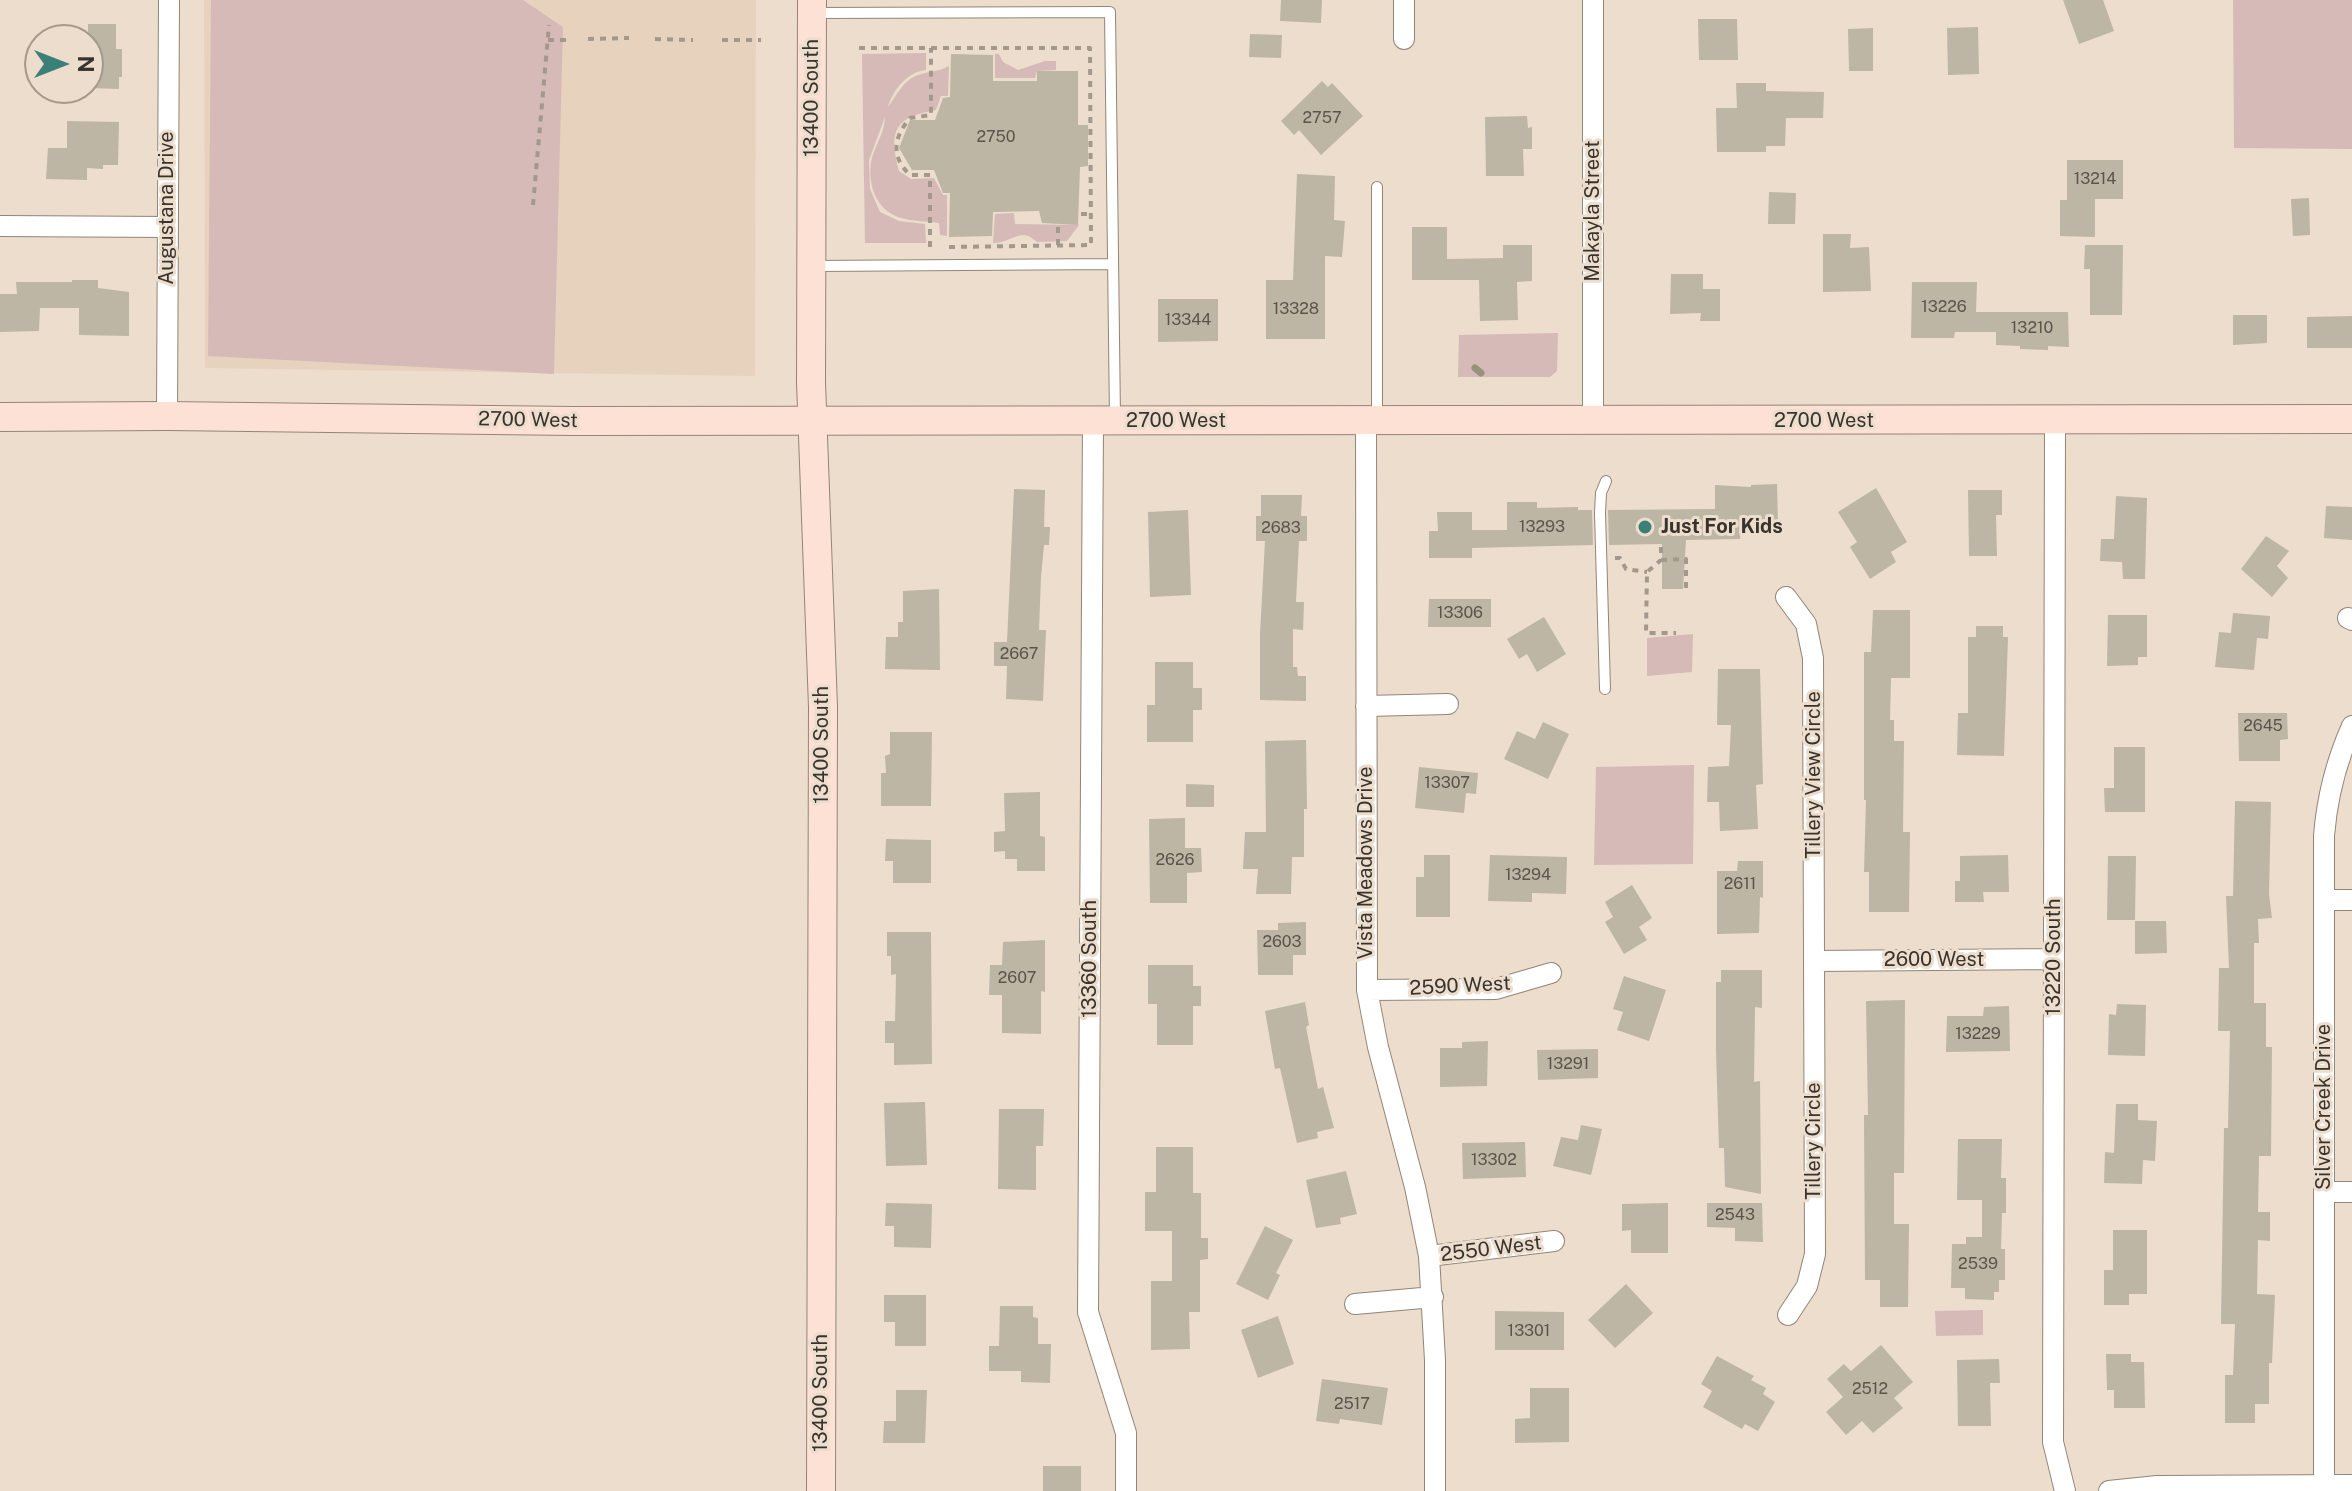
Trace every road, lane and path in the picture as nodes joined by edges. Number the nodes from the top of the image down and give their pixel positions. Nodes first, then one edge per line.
1 (169, 0) edge
2 (1404, 0) edge
3 (1593, 0) edge
4 (812, 6) edge
5 (549, 25) dead end
6 (629, 38) dead end
7 (588, 39) dead end
8 (655, 39) dead end
9 (1404, 39) dead end
10 (548, 40) junction
11 (566, 40) dead end
12 (693, 40) dead end
13 (722, 40) dead end
14 (761, 40) dead end
15 (859, 48) dead end
16 (931, 48) junction
17 (1377, 187) dead end
18 (533, 205) dead end
19 (1081, 214) dead end
20 (1091, 214) junction
21 (0, 226) edge
22 (167, 227) junction
23 (1058, 227) dead end
24 (1058, 245) junction
25 (916, 247) dead end
26 (946, 247) dead end
27 (1112, 264) junction
28 (812, 267) junction
29 (167, 416) junction
30 (0, 417) edge
31 (2352, 419) edge
32 (813, 420) junction
33 (1104, 421) junction
34 (1372, 421) junction
35 (1593, 421) junction
36 (2055, 421) junction
37 (1606, 481) dead end
38 (1661, 547) dead end
39 (1612, 558) dead end
40 (1661, 560) junction
41 (1647, 572) junction
42 (1686, 588) dead end
43 (1786, 597) dead end
44 (1676, 633) dead end
45 (1605, 689) dead end
46 (1448, 704) dead end
47 (1366, 706) junction
48 (2352, 726) edge
49 (2324, 900) junction
50 (2352, 900) edge
51 (2054, 959) junction
52 (1814, 961) junction
53 (1551, 973) dead end
54 (1367, 990) junction
55 (2324, 1192) junction
56 (2352, 1192) edge
57 (1554, 1241) dead end
58 (1429, 1256) junction
59 (1433, 1297) junction
60 (1355, 1304) dead end
61 (1788, 1315) dead end
62 (2352, 1485) edge
63 (2324, 1488) edge
64 (821, 1491) edge
65 (1126, 1491) edge
66 (1435, 1491) edge
67 (2065, 1491) edge
68 (2109, 1491) edge

1 - 22 street, Augustana Drive
2 - 9 street
3 - 35 street, Makayla Street
4 - 27 lane
4 - 28 main road, 13400 South
5 - 10 path
6 - 7 path
8 - 12 path
10 - 11 path
10 - 18 path
13 - 14 path
15 - 16 path
16 - 20 path
16 - 25 path
17 - 34 lane
19 - 20 path
20 - 24 path
21 - 22 street
22 - 29 street, Augustana Drive
23 - 24 path
24 - 26 path
27 - 28 lane
27 - 33 lane
28 - 32 main road, 13400 South
29 - 30 main road, 2700 West
29 - 32 main road, 2700 West
31 - 36 main road, 2700 West
32 - 33 main road, 2700 West
32 - 64 main road, 13400 South
33 - 34 main road, 2700 West
33 - 65 street, 13360 South
34 - 35 main road, 2700 West
34 - 47 street, Vista Meadows Drive
35 - 36 main road, 2700 West
36 - 51 street, 13220 South
37 - 45 lane
38 - 40 path
39 - 41 path
40 - 41 path
40 - 42 path
41 - 44 path
43 - 52 street, Tillery View Circle
46 - 47 street
47 - 54 street, Vista Meadows Drive
48 - 49 street, Silver Creek Drive
49 - 50 street
49 - 55 street, Silver Creek Drive
51 - 52 street, 2600 West
51 - 67 street, 13220 South
52 - 61 street, Tillery Circle
53 - 54 street, 2590 West
54 - 58 street, Vista Meadows Drive
55 - 56 street
55 - 63 street, Silver Creek Drive
57 - 58 street, 2550 West
58 - 59 street, Vista Meadows Drive
59 - 60 street
59 - 66 street, Vista Meadows Drive
62 - 63 street
63 - 68 street

